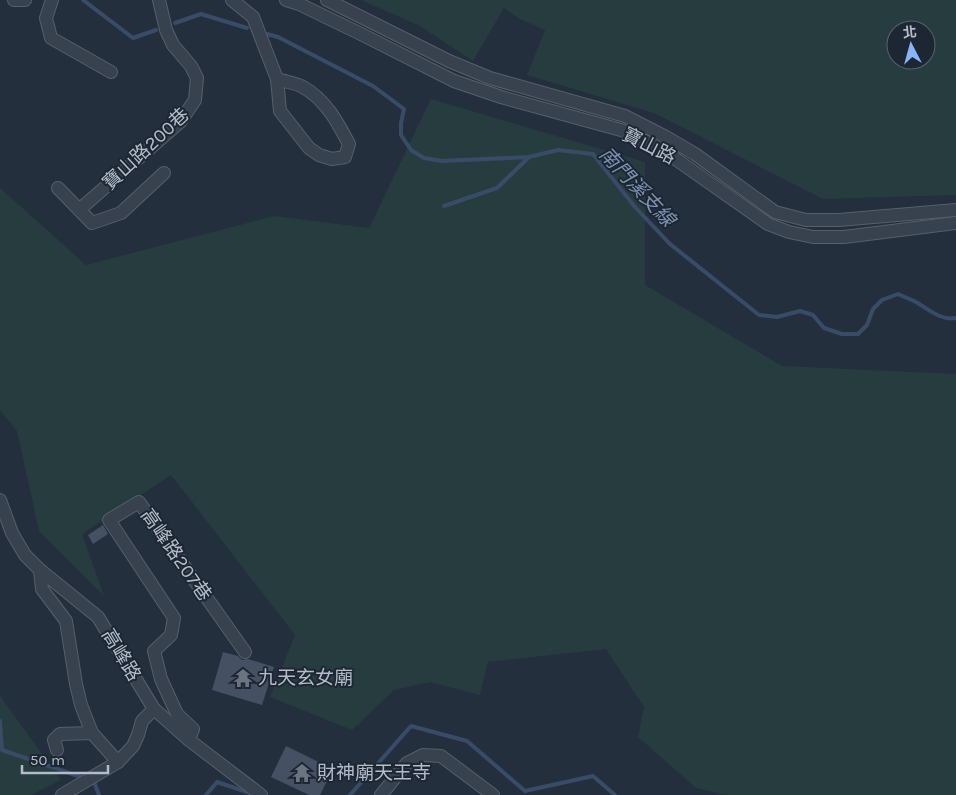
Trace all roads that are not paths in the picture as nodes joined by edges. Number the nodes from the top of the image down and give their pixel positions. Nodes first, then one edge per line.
1 (14, 0) edge
2 (25, 0) edge
3 (52, 0) edge
4 (159, 0) edge
5 (232, 0) edge
6 (286, 0) edge
7 (327, 0) edge
8 (111, 72) dead end
9 (277, 79) junction
10 (164, 173) dead end
11 (58, 188) dead end
12 (79, 210) junction
13 (956, 210) edge
14 (956, 223) edge
15 (0, 500) edge
16 (40, 570) junction
17 (245, 652) dead end
18 (154, 709) junction
19 (92, 733) junction
20 (189, 740) junction
21 (57, 750) dead end
22 (118, 762) junction
23 (259, 794) edge
24 (62, 795) edge
25 (381, 795) edge
26 (493, 795) edge

1 - 2 street
3 - 8 street
4 - 12 street, 寶山路200巷
5 - 9 street
6 - 14 street, 寶山路
7 - 13 street, 寶山路
9 - 9 street
10 - 12 street, 寶山路200巷
11 - 12 street, 寶山路200巷
15 - 16 street, 高峰路
16 - 18 street, 高峰路
16 - 19 street
17 - 20 street, 高峰路207巷
18 - 20 street, 高峰路
18 - 22 street
19 - 21 street
19 - 22 street
20 - 23 street, 高峰路
22 - 24 street
25 - 26 street

